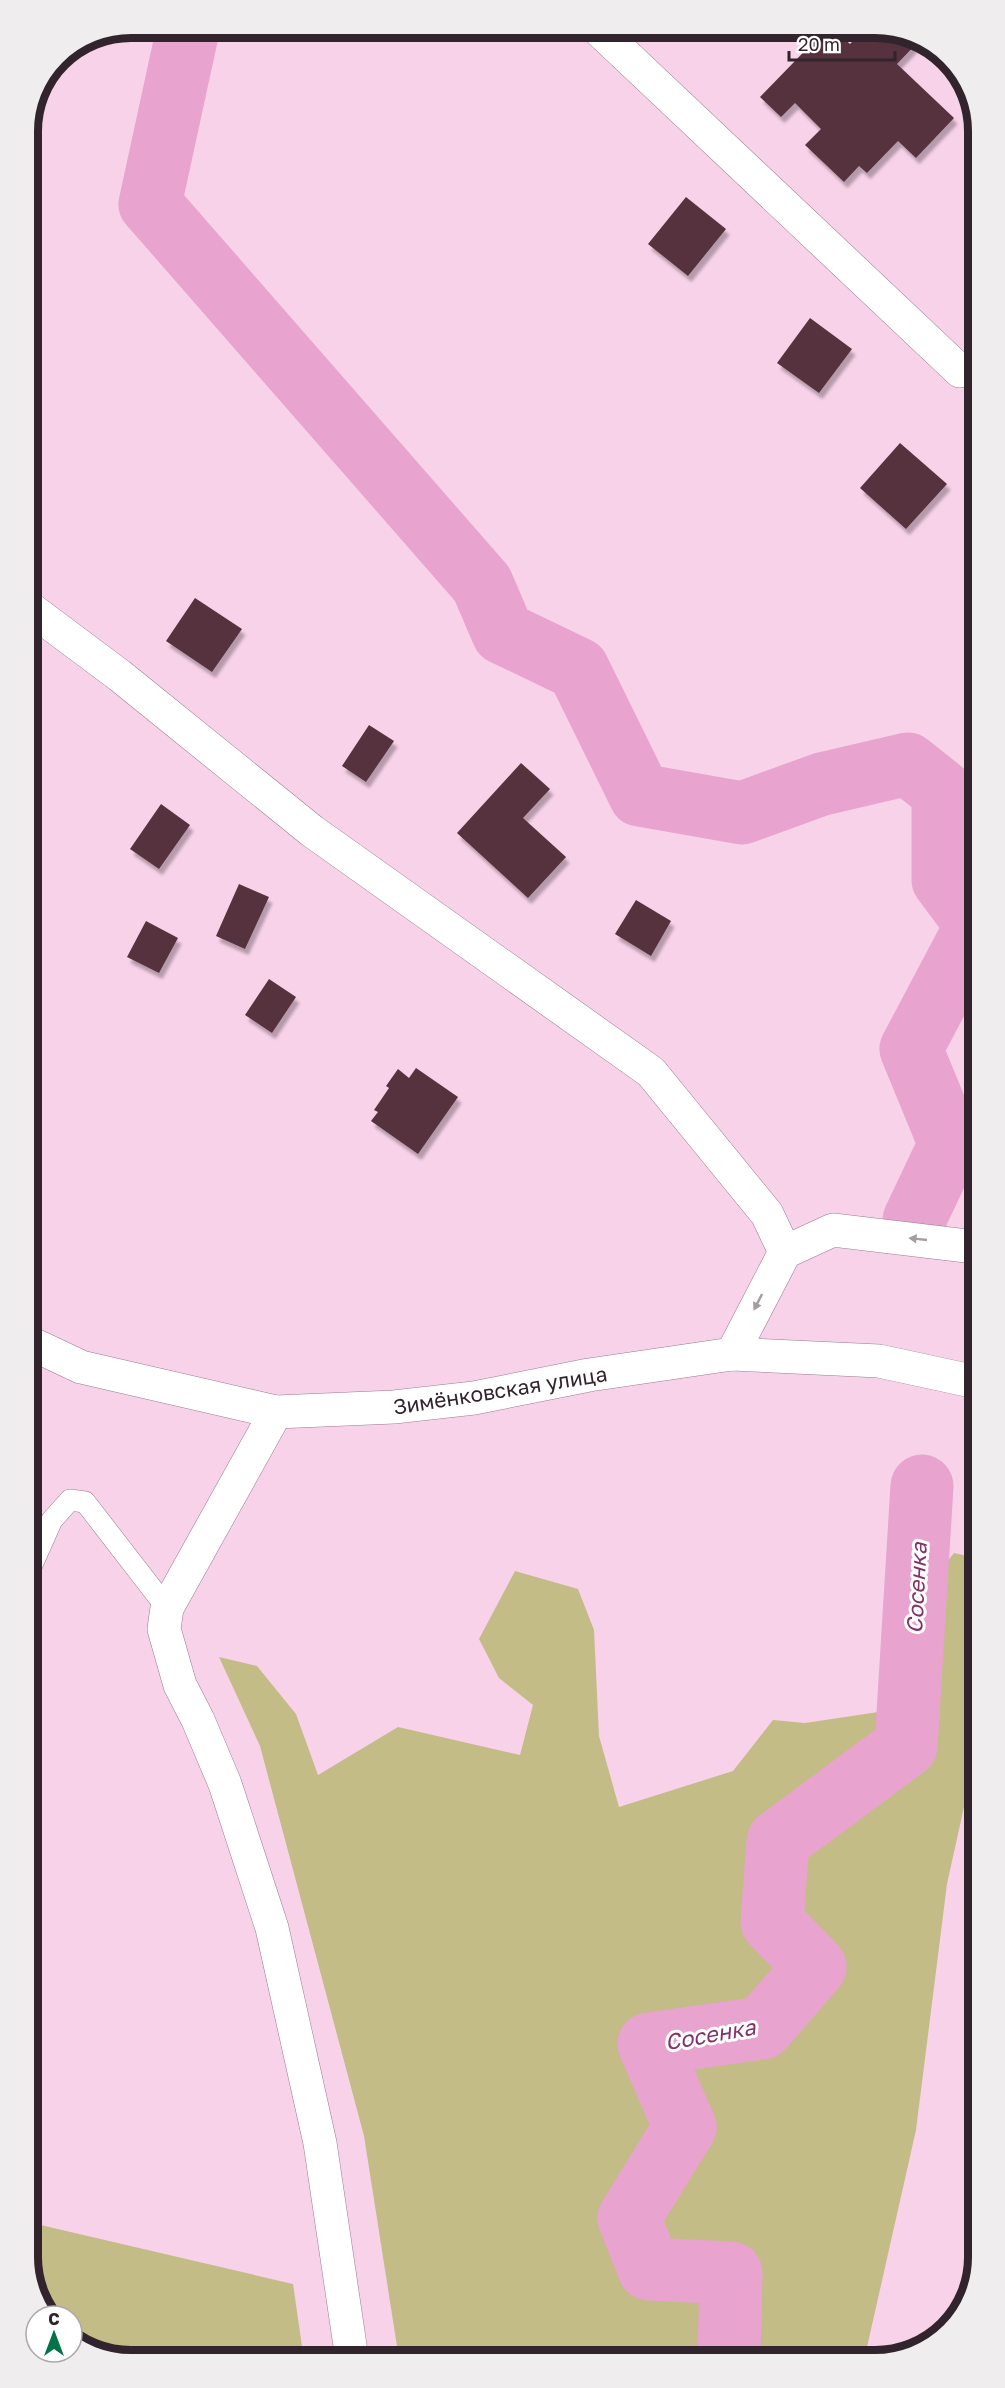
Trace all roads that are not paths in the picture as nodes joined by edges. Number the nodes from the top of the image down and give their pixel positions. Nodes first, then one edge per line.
1 (607, 38) edge
2 (960, 371) dead end
3 (38, 614) edge
4 (968, 1246) edge
5 (785, 1252) junction
6 (38, 1347) edge
7 (732, 1354) junction
8 (968, 1380) edge
9 (276, 1413) junction
10 (38, 1551) edge
11 (167, 1608) junction
12 (351, 2350) edge

1 - 2 street
3 - 5 street
4 -> 5 street
5 -> 7 street
6 - 9 street, Зимёнковская улица
7 - 8 street, Зимёнковская улица
7 - 9 street, Зимёнковская улица
9 - 11 street
10 - 11 lane
11 - 12 street

